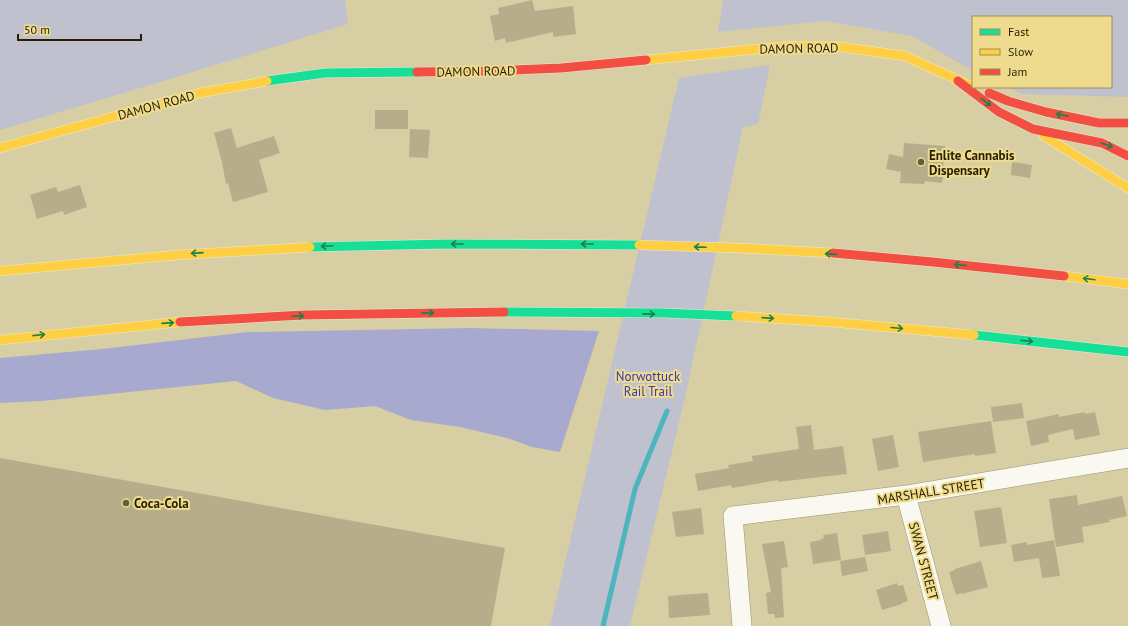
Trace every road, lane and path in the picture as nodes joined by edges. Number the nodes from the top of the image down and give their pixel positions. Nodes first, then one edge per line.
1 (955, 79) junction
2 (972, 86) edge
3 (976, 88) edge
4 (1128, 123) edge
5 (1033, 128) junction
6 (0, 148) edge
7 (1128, 156) edge
8 (1128, 188) edge
9 (0, 271) edge
10 (1128, 284) edge
11 (0, 340) edge
12 (1128, 352) edge
13 (1128, 458) edge
14 (906, 495) junction
15 (742, 626) edge
16 (941, 626) edge

1 - 2 main road, DAMON ROAD
1 -> 5 main road, DAMON ROAD
1 - 6 main road, DAMON ROAD
4 -> 3 main road, DAMON ROAD
5 -> 7 main road, DAMON ROAD
5 - 8 main road, DAMON ROAD
10 -> 9 main road
11 -> 12 main road
13 - 14 street, MARSHALL STREET
14 - 15 street, MARSHALL STREET
14 - 16 street, SWAN STREET

